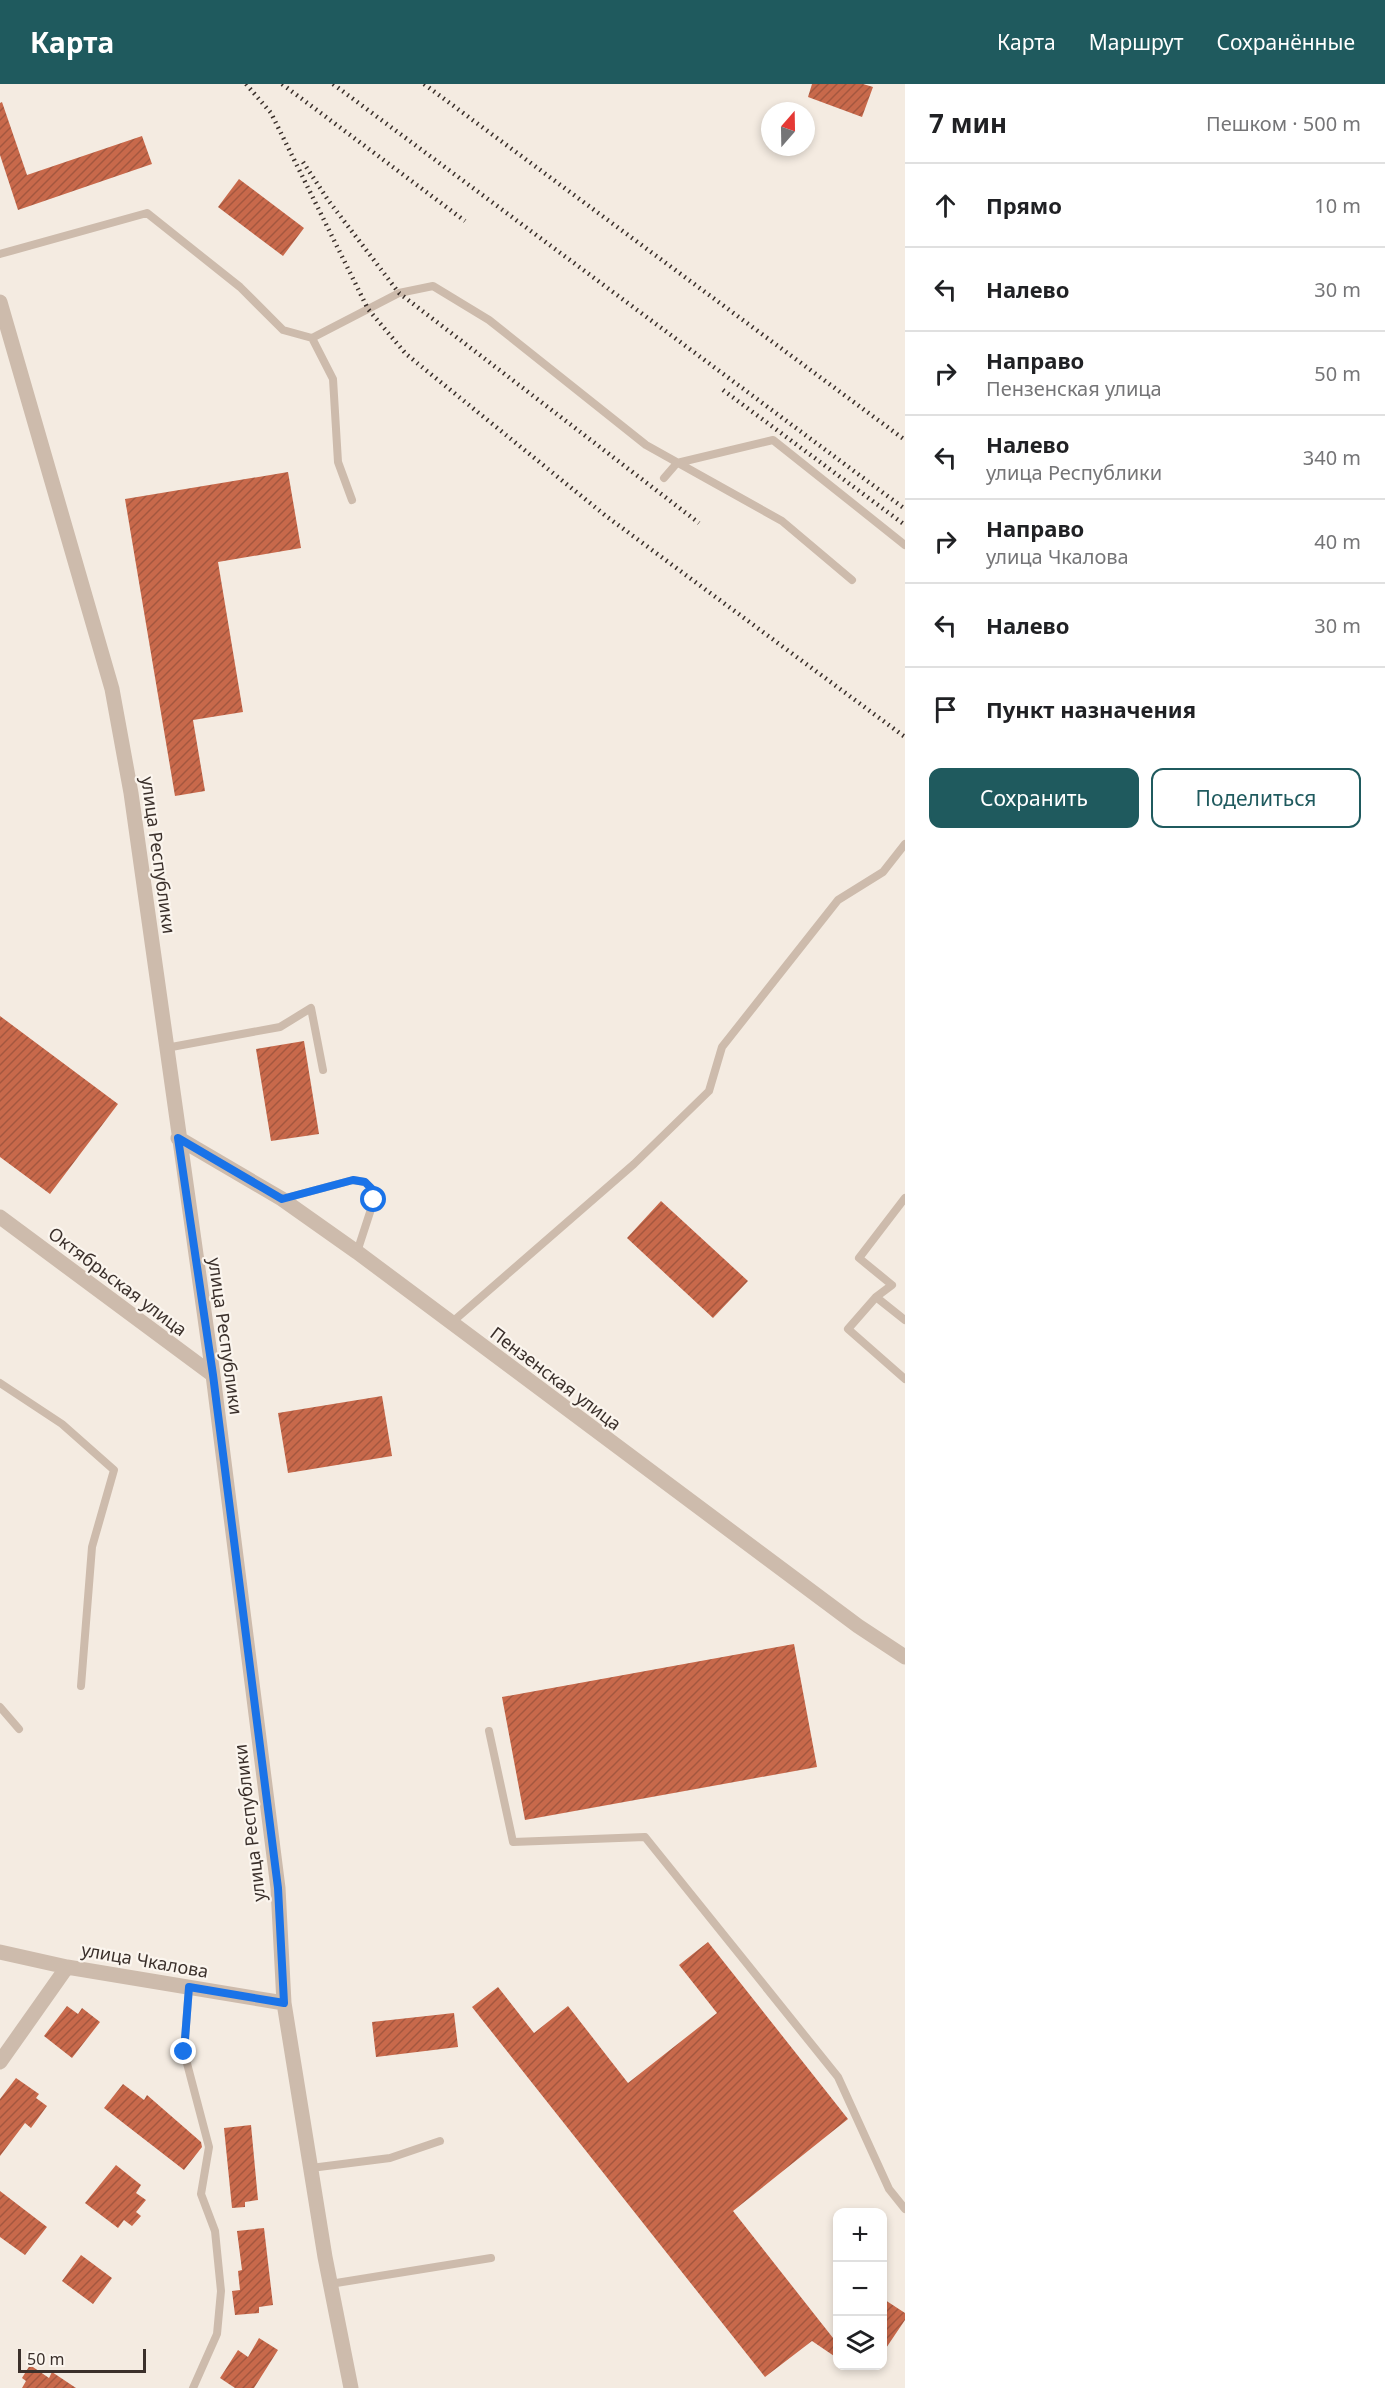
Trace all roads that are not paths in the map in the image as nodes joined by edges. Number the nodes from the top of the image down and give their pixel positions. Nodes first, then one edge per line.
1 (0, 254) edge
2 (0, 302) edge
3 (312, 338) junction
4 (677, 463) junction
5 (664, 478) dead end
6 (352, 500) dead end
7 (905, 545) edge
8 (852, 580) dead end
9 (905, 844) edge
10 (165, 1048) junction
11 (323, 1070) dead end
12 (178, 1138) junction
13 (905, 1198) edge
14 (282, 1199) junction
15 (0, 1217) edge
16 (357, 1252) junction
17 (876, 1297) junction
18 (905, 1320) edge
19 (450, 1324) junction
20 (213, 1375) junction
21 (905, 1379) edge
22 (0, 1383) edge
23 (904, 1655) edge
24 (81, 1686) dead end
25 (0, 1707) edge
26 (19, 1729) dead end
27 (489, 1731) dead end
28 (0, 1952) edge
29 (67, 1967) junction
30 (189, 1987) junction
31 (284, 2003) junction
32 (0, 2062) edge
33 (440, 2141) dead end
34 (311, 2168) junction
35 (905, 2209) edge
36 (491, 2258) dead end
37 (330, 2284) junction
38 (194, 2388) edge
39 (351, 2388) edge

1 - 3 lane
2 - 10 street, улица Республики
3 - 4 lane
3 - 6 lane
4 - 5 lane
4 - 7 lane
4 - 8 lane
9 - 19 lane
10 - 11 lane
10 - 12 street, улица Республики
12 - 14 street, Пензенская улица
12 - 20 street, улица Республики
13 - 17 lane
14 - 16 street, Пензенская улица
14 - 16 lane
15 - 20 street, Октябрьская улица
16 - 19 street, Пензенская улица
17 - 18 lane
17 - 21 lane
19 - 23 street, Пензенская улица
20 - 31 street, улица Республики
22 - 24 lane
25 - 26 lane
27 - 35 lane
28 - 29 street, улица Чкалова
29 - 30 street, улица Чкалова
29 - 32 street
30 - 31 street, улица Чкалова
30 - 38 lane
31 - 34 street, улица Республики
33 - 34 lane
34 - 37 street, улица Республики
36 - 37 lane
37 - 39 street, улица Республики

